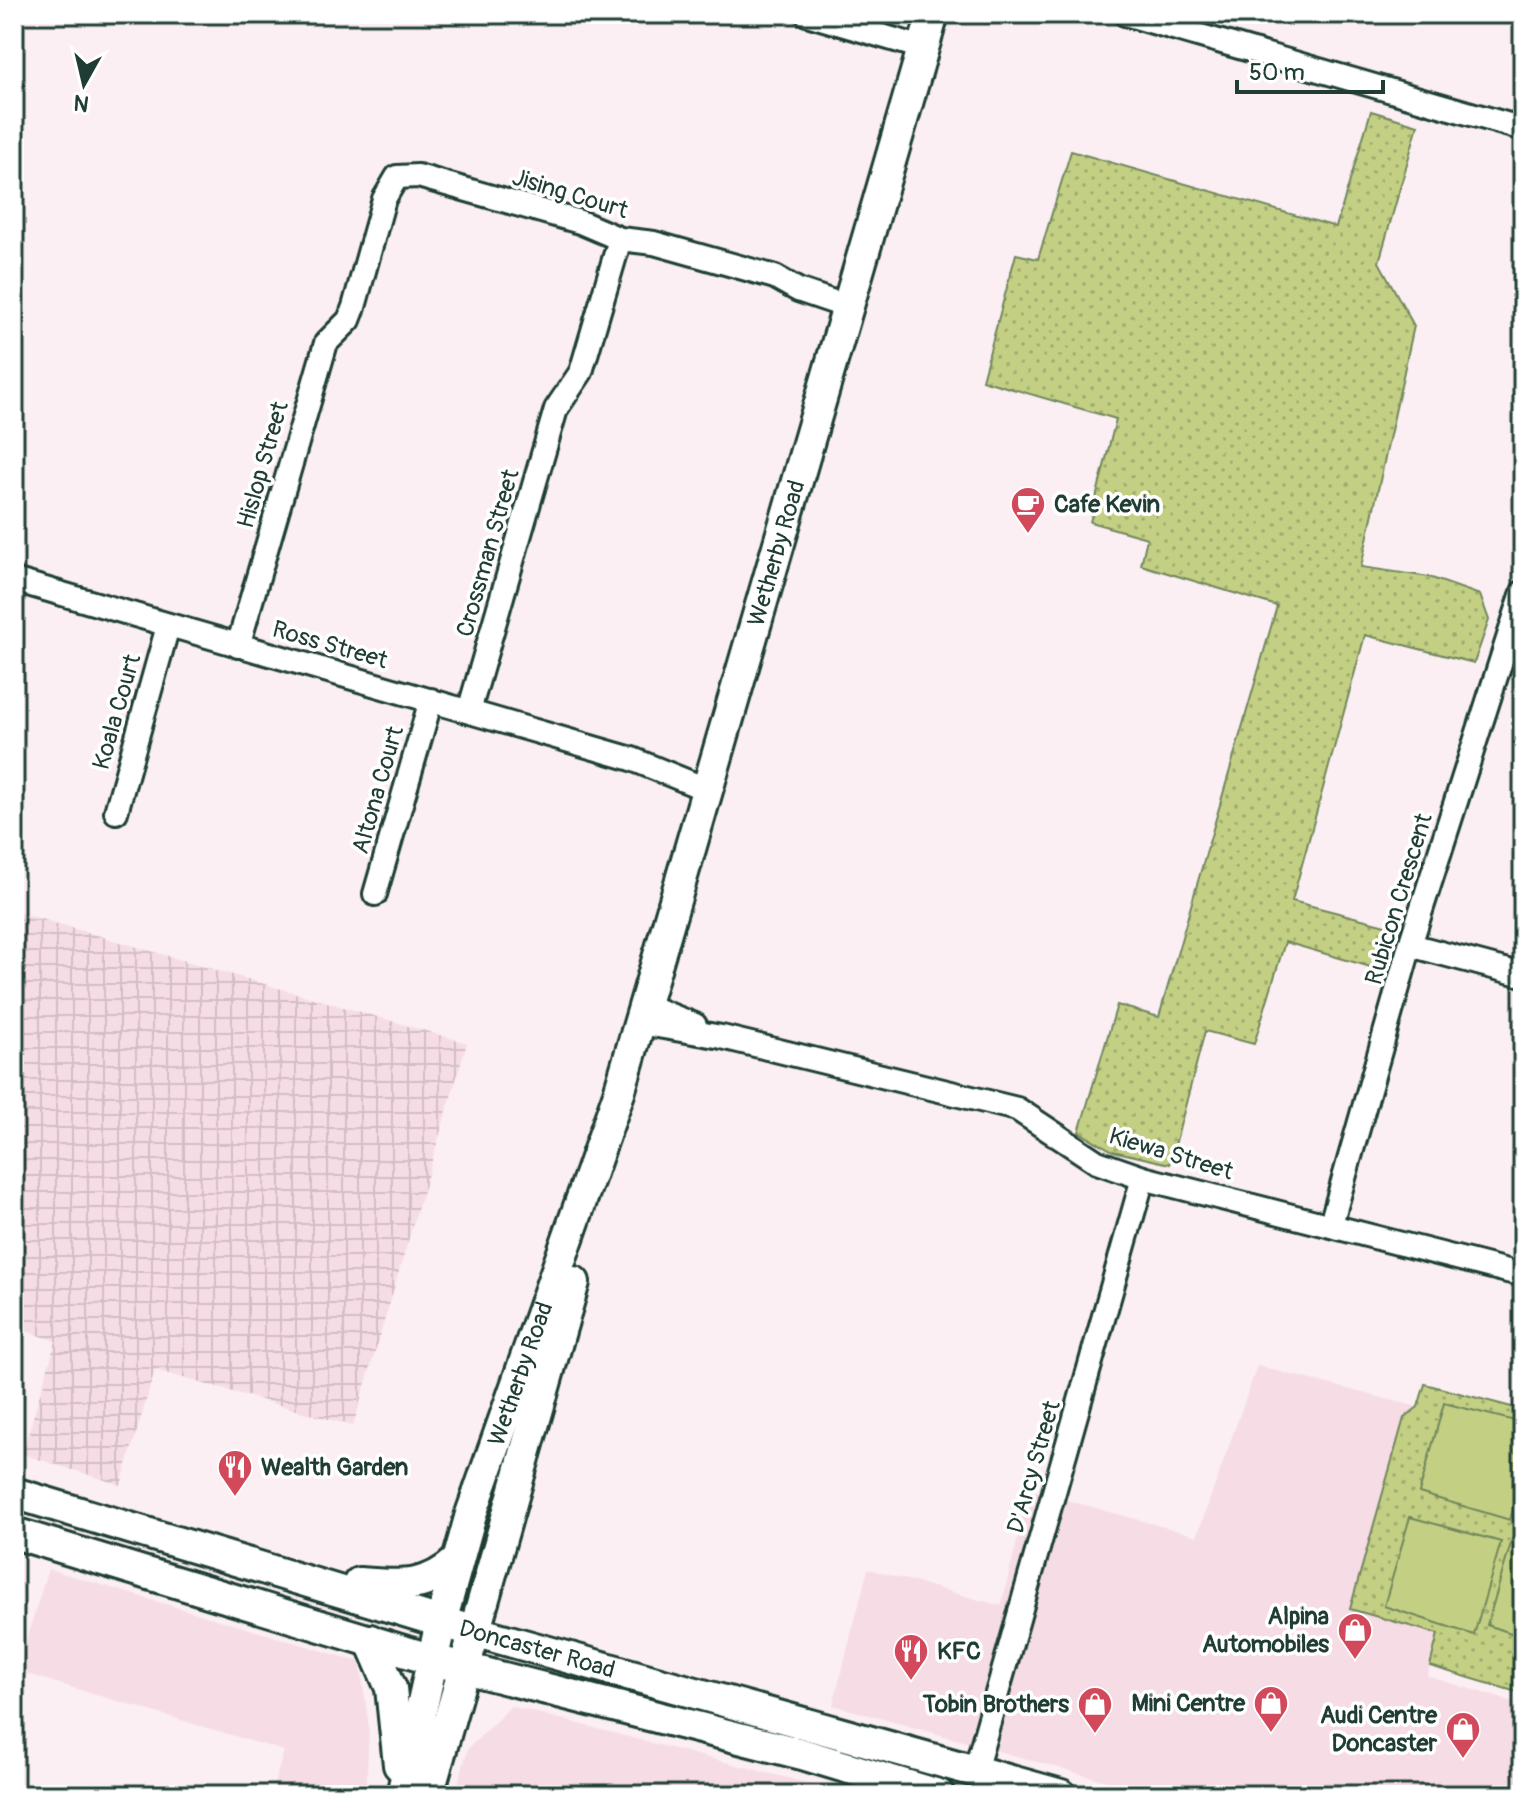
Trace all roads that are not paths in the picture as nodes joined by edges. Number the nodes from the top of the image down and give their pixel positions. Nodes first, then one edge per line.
1 (807, 14) edge
2 (933, 14) edge
3 (1125, 14) edge
4 (923, 48) junction
5 (1523, 129) edge
6 (620, 239) junction
7 (851, 298) junction
8 (354, 307) joint
9 (14, 580) edge
10 (1523, 592) edge
11 (168, 626) junction
12 (1517, 633) edge
13 (238, 646) junction
14 (431, 700) junction
15 (469, 711) junction
16 (710, 781) junction
17 (116, 812) dead end
18 (375, 894) dead end
19 (1410, 945) junction
20 (1523, 975) edge
21 (642, 1014) junction
22 (619, 1093) junction
23 (1143, 1178) junction
24 (1331, 1224) junction
25 (1523, 1275) edge
26 (14, 1493) edge
27 (120, 1525) junction
28 (14, 1533) edge
29 (457, 1561) junction
30 (304, 1579) junction
31 (245, 1603) junction
32 (441, 1622) junction
33 (472, 1631) junction
34 (370, 1640) junction
35 (433, 1660) junction
36 (464, 1668) junction
37 (804, 1722) junction
38 (795, 1753) junction
39 (975, 1771) junction
40 (402, 1795) edge
41 (428, 1795) edge
42 (939, 1795) edge
43 (1061, 1795) edge

1 - 4 street
2 - 4 main road, Wetherby Road
3 - 5 street
4 - 7 main road, Wetherby Road
6 - 7 street, Jising Court
6 - 8 street, Jising Court
6 - 15 street, Crossman Street
7 - 16 main road, Wetherby Road
8 - 13 street, Hislop Street
9 - 11 street, Ross Street
10 - 12 street, Rubicon Crescent
11 - 13 street, Ross Street
11 - 17 street, Koala Court
12 - 19 street, Rubicon Crescent
13 - 14 street, Ross Street
14 - 15 street, Ross Street
14 - 18 street, Altona Court
15 - 16 street, Ross Street
16 - 21 main road, Wetherby Road
19 - 20 street
19 - 24 street, Rubicon Crescent
21 - 22 main road, Wetherby Road
21 - 23 street, Kiewa Street
22 - 29 main road, Wetherby Road
22 - 33 main road, Wetherby Road
23 - 24 street, Kiewa Street
23 - 39 street, D'Arcy Street
24 - 25 street, Kiewa Street
26 - 27 main road, Doncaster Road
27 - 30 main road, Doncaster Road
27 - 31 main road
28 - 31 main road, Doncaster Road
29 - 30 main road
29 - 32 main road, Wetherby Road
30 - 32 main road, Doncaster Road
31 - 34 main road, Doncaster Road
32 - 33 main road, Doncaster Road
32 - 35 main road, Wetherby Road
33 - 36 main road, Wetherby Road
33 - 37 main road, Doncaster Road
34 - 35 main road, Doncaster Road
34 - 40 main road
35 - 36 main road, Doncaster Road
35 - 40 main road, Wetherby Road
36 - 38 main road, Doncaster Road
36 - 41 main road, Wetherby Road
37 - 38 main road
37 - 39 main road, Doncaster Road
38 - 42 main road, Doncaster Road
39 - 43 main road, Doncaster Road

